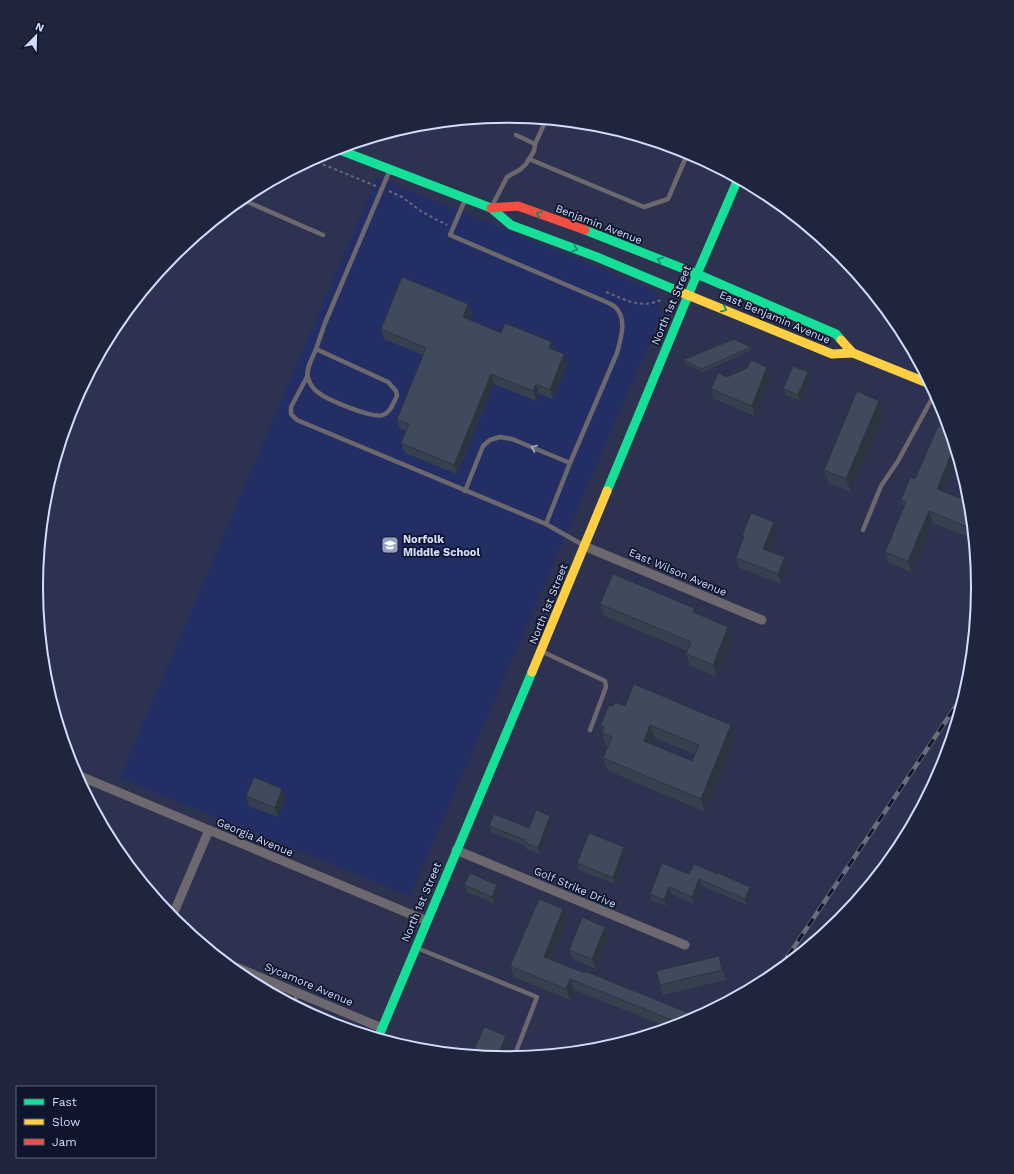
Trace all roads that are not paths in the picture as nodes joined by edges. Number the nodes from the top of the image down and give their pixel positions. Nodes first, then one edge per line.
1 (544, 125) edge
2 (516, 135) dead end
3 (535, 144) junction
4 (345, 152) edge
5 (685, 158) edge
6 (529, 159) junction
7 (390, 170) junction
8 (736, 183) edge
9 (465, 198) junction
10 (248, 202) edge
11 (491, 208) junction
12 (323, 235) dead end
13 (697, 274) junction
14 (688, 294) junction
15 (316, 349) junction
16 (853, 353) junction
17 (307, 377) junction
18 (922, 381) edge
19 (931, 399) edge
20 (570, 463) junction
21 (465, 491) junction
22 (546, 524) junction
23 (863, 530) dead end
24 (584, 546) junction
25 (762, 620) dead end
26 (541, 651) junction
27 (590, 730) dead end
28 (84, 778) edge
29 (209, 830) junction
30 (456, 850) junction
31 (175, 911) edge
32 (427, 922) junction
33 (685, 945) dead end
34 (416, 947) junction
35 (248, 972) edge
36 (298, 993) junction
37 (296, 1000) edge
38 (382, 1028) junction
39 (380, 1033) edge
40 (516, 1051) edge

1 - 3 lane
2 - 3 lane
3 - 6 lane
4 - 7 main road, Benjamin Avenue
5 - 6 lane
6 - 11 lane
7 - 9 main road, Benjamin Avenue
7 - 15 lane
8 - 13 main road, North 1st Street
9 - 11 main road, Benjamin Avenue
9 - 20 lane
10 - 12 lane
13 -> 11 main road, Benjamin Avenue
11 -> 14 main road, Benjamin Avenue
13 - 14 main road, North 1st Street
13 - 16 main road, East Benjamin Avenue
14 -> 16 main road, East Benjamin Avenue
14 - 24 main road, North 1st Street
15 - 17 lane
15 - 17 lane
16 - 18 main road, East Benjamin Avenue
17 - 21 lane
19 - 23 lane
20 -> 21 lane
20 - 22 lane
21 - 22 lane
22 - 24 lane
24 - 25 street, East Wilson Avenue
24 - 26 main road, North 1st Street
26 - 27 lane
26 - 30 main road, North 1st Street
28 - 29 street, Georgia Avenue
29 - 31 street
29 - 32 street, Georgia Avenue
30 - 32 main road, North 1st Street
30 - 33 street, Golf Strike Drive
32 - 34 main road, North 1st Street
34 - 38 main road, North 1st Street
34 - 40 lane
35 - 36 street, Sycamore Avenue
36 - 37 lane
36 - 38 street, Sycamore Avenue
38 - 39 main road, North 1st Street

